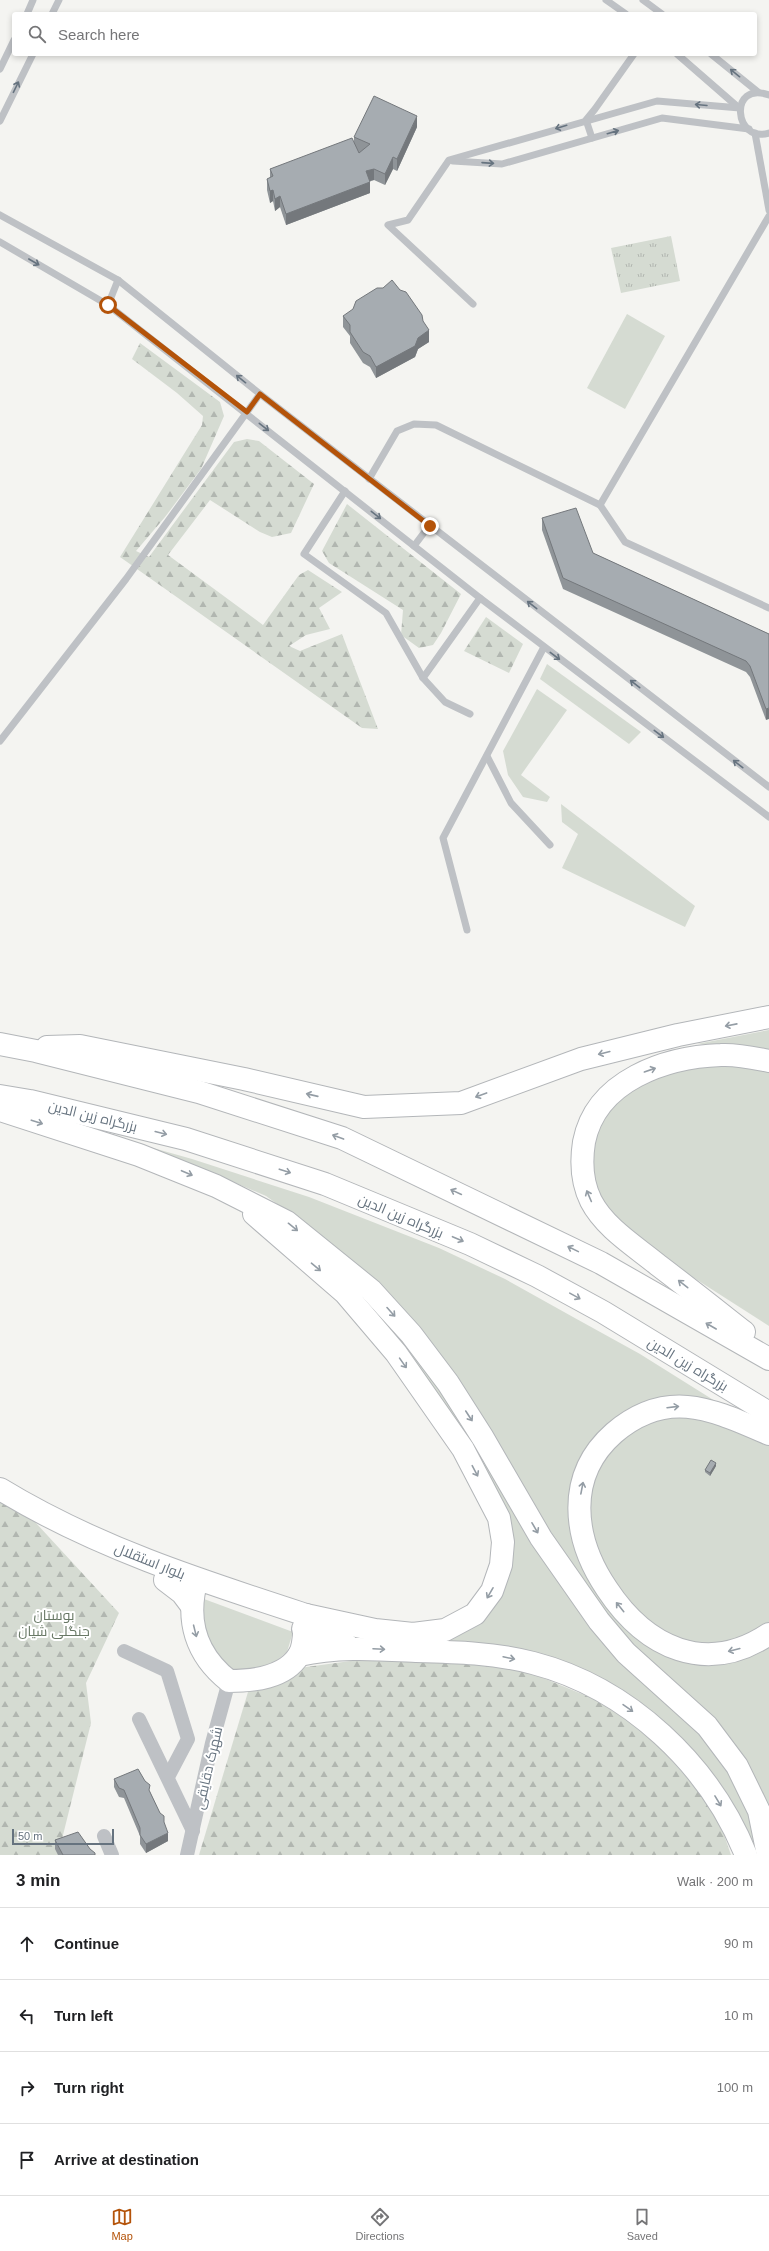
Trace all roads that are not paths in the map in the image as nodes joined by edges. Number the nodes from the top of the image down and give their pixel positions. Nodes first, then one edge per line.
1 (34, 0) edge
2 (59, 0) edge
3 (606, 0) edge
4 (643, 0) edge
5 (28, 12) edge
6 (53, 12) edge
7 (623, 12) edge
8 (659, 12) edge
9 (12, 44) edge
10 (32, 56) edge
11 (633, 56) edge
12 (678, 56) edge
13 (713, 56) edge
14 (0, 69) edge
15 (758, 92) junction
16 (769, 95) edge
17 (740, 108) junction
18 (586, 120) junction
19 (0, 121) edge
20 (752, 131) junction
21 (769, 133) edge
22 (592, 138) junction
23 (449, 160) junction
24 (769, 210) edge
25 (0, 215) edge
26 (769, 216) edge
27 (0, 242) edge
28 (118, 280) junction
29 (473, 304) dead end
30 (108, 305) junction
31 (260, 394) junction
32 (247, 412) junction
33 (369, 479) junction
34 (345, 491) junction
35 (600, 506) junction
36 (430, 526) junction
37 (414, 546) junction
38 (480, 598) junction
39 (769, 608) edge
40 (544, 647) junction
41 (422, 678) junction
42 (470, 714) dead end
43 (0, 741) edge
44 (487, 756) junction
45 (769, 787) edge
46 (769, 817) edge
47 (550, 845) dead end
48 (467, 930) dead end
49 (769, 1017) edge
50 (0, 1044) edge
51 (21, 1048) junction
52 (769, 1062) edge
53 (0, 1096) edge
54 (0, 1110) edge
55 (234, 1196) junction
56 (769, 1351) edge
57 (769, 1359) edge
58 (769, 1413) edge
59 (769, 1434) edge
60 (0, 1490) edge
61 (0, 1504) edge
62 (194, 1592) junction
63 (304, 1622) junction
64 (769, 1634) edge
65 (354, 1648) junction
66 (124, 1651) dead end
67 (299, 1655) junction
68 (229, 1681) junction
69 (139, 1719) dead end
70 (168, 1777) junction
71 (193, 1831) junction
72 (104, 1836) dead end
73 (112, 1855) edge
74 (187, 1855) edge
75 (746, 1855) edge
76 (768, 1855) edge

1 - 5 lane
2 - 6 lane
3 - 7 lane
4 - 8 lane
9 - 14 lane
19 -> 10 lane
11 - 18 lane
12 - 17 lane
15 -> 13 lane
15 - 16 lane
15 - 17 lane
17 -> 18 lane
17 - 20 lane
18 - 22 lane
18 -> 23 lane
20 - 21 lane
22 -> 20 lane
20 - 24 lane
23 -> 22 lane
23 - 29 lane
25 - 28 lane
26 - 35 lane
27 -> 30 lane
28 - 30 lane
31 -> 28 lane
30 - 32 lane
31 - 32 lane
31 - 33 lane
32 -> 34 lane
32 - 43 lane
33 - 35 lane
33 - 36 lane
34 -> 37 lane
34 - 41 lane
35 - 39 lane
36 - 37 lane
45 -> 36 lane
37 - 38 lane
38 - 40 lane
38 - 41 lane
40 - 44 lane
40 -> 46 lane
41 - 42 lane
44 - 47 lane
44 - 48 lane
49 -> 51 main road
50 - 51 main road
57 -> 51 main road
56 -> 52 main road
53 -> 58 main road, بزرگراه زین الدین
54 -> 55 main road
55 -> 63 main road
55 -> 76 main road
64 -> 59 main road
60 - 62 main road, بلوار استقلال
61 - 62 main road, بلوار استقلال
62 - 63 main road, بلوار استقلال
62 -> 68 main road
63 - 65 main road
63 - 67 main road
65 - 67 main road
65 -> 75 main road
66 - 70 street
67 - 68 main road
68 - 71 street, شهرک دقایقی
69 - 70 street
70 - 71 street
71 - 74 street, شهرک دقایقی
72 - 73 street

